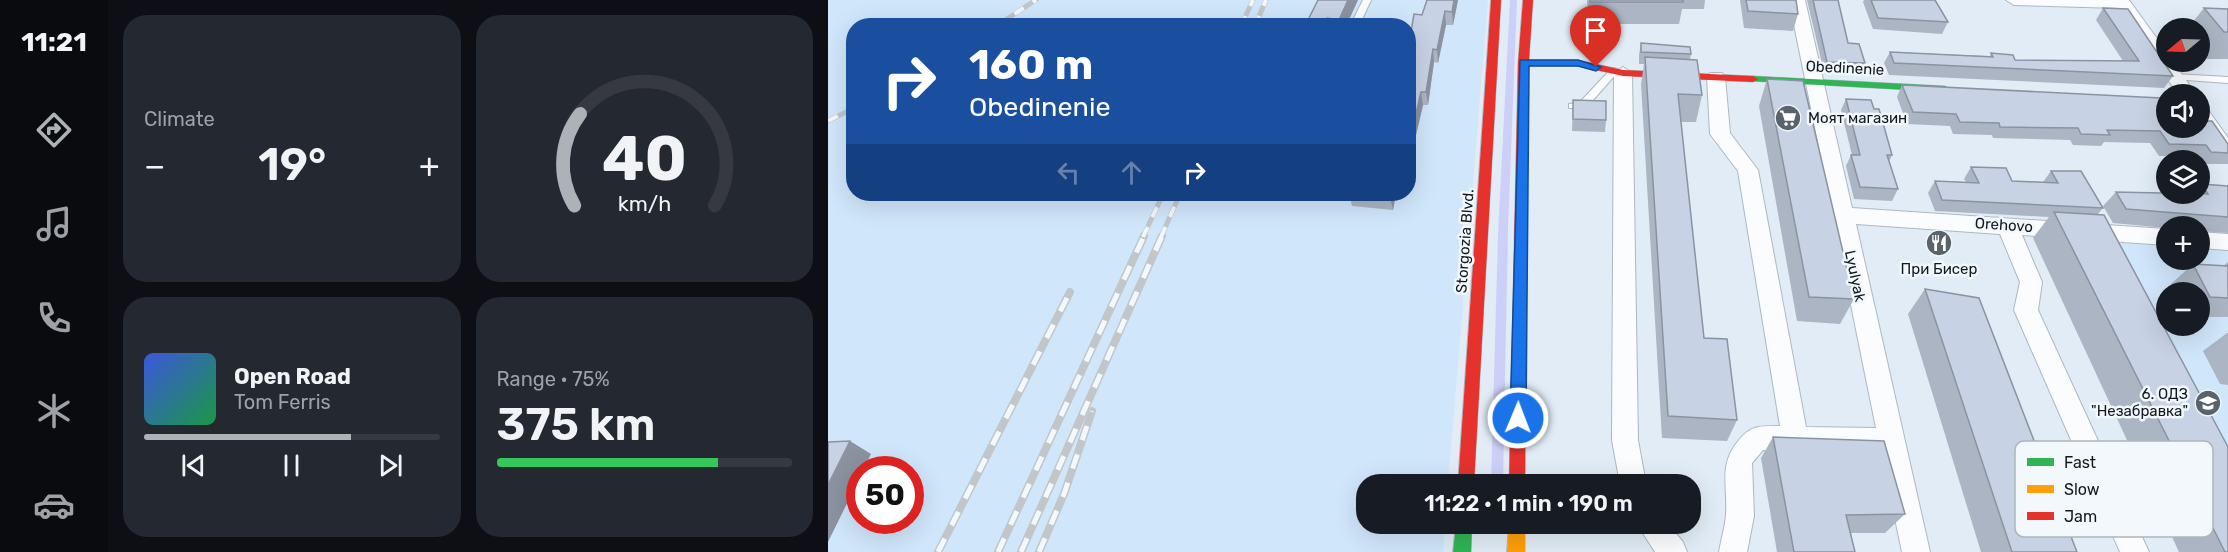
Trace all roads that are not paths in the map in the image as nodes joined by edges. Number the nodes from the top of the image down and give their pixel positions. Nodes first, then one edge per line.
1 (1367, 0) edge
2 (1496, 0) edge
3 (1528, 0) edge
4 (1797, 0) edge
5 (2014, 0) edge
6 (2122, 2) edge
7 (1358, 18) edge
8 (1523, 63) junction
9 (1618, 72) junction
10 (1716, 77) junction
11 (2175, 77) junction
12 (2228, 80) edge
13 (1813, 83) junction
14 (2180, 84) edge
15 (1954, 89) edge
16 (1573, 106) edge
17 (2210, 127) edge
18 (2228, 152) edge
19 (1842, 215) junction
20 (2007, 225) junction
21 (2156, 236) edge
22 (2210, 241) edge
23 (2228, 242) edge
24 (1794, 438) junction
25 (1890, 440) junction
26 (2084, 441) edge
27 (1467, 474) edge
28 (1517, 474) edge
29 (1631, 474) edge
30 (1463, 534) edge
31 (1517, 534) edge
32 (1659, 534) edge
33 (2127, 537) edge
34 (1462, 552) edge
35 (1516, 552) edge
36 (1673, 552) edge
37 (1733, 552) edge
38 (1916, 552) edge
39 (2134, 552) edge

1 - 7 lane
2 - 27 main road, Storgozia Blvd.
3 - 8 main road
4 - 13 street, Lyulyak
5 - 6 street
6 - 11 street
8 - 9 main road, Obedinenie
8 - 28 main road
9 - 10 main road, Obedinenie
9 - 16 lane
9 - 29 street
10 - 13 main road, Obedinenie
10 - 24 street
11 - 12 lane
11 - 14 street
13 - 15 main road, Obedinenie
13 - 19 street, Lyulyak
17 - 18 street
19 - 20 street, Orehovo
19 - 25 street, Lyulyak
20 - 21 street, Orehovo
20 - 26 street
22 - 23 street
24 - 25 street
24 - 37 street
25 - 38 street, Lyulyak
30 - 34 main road
31 - 35 main road
32 - 36 street
33 - 39 street

